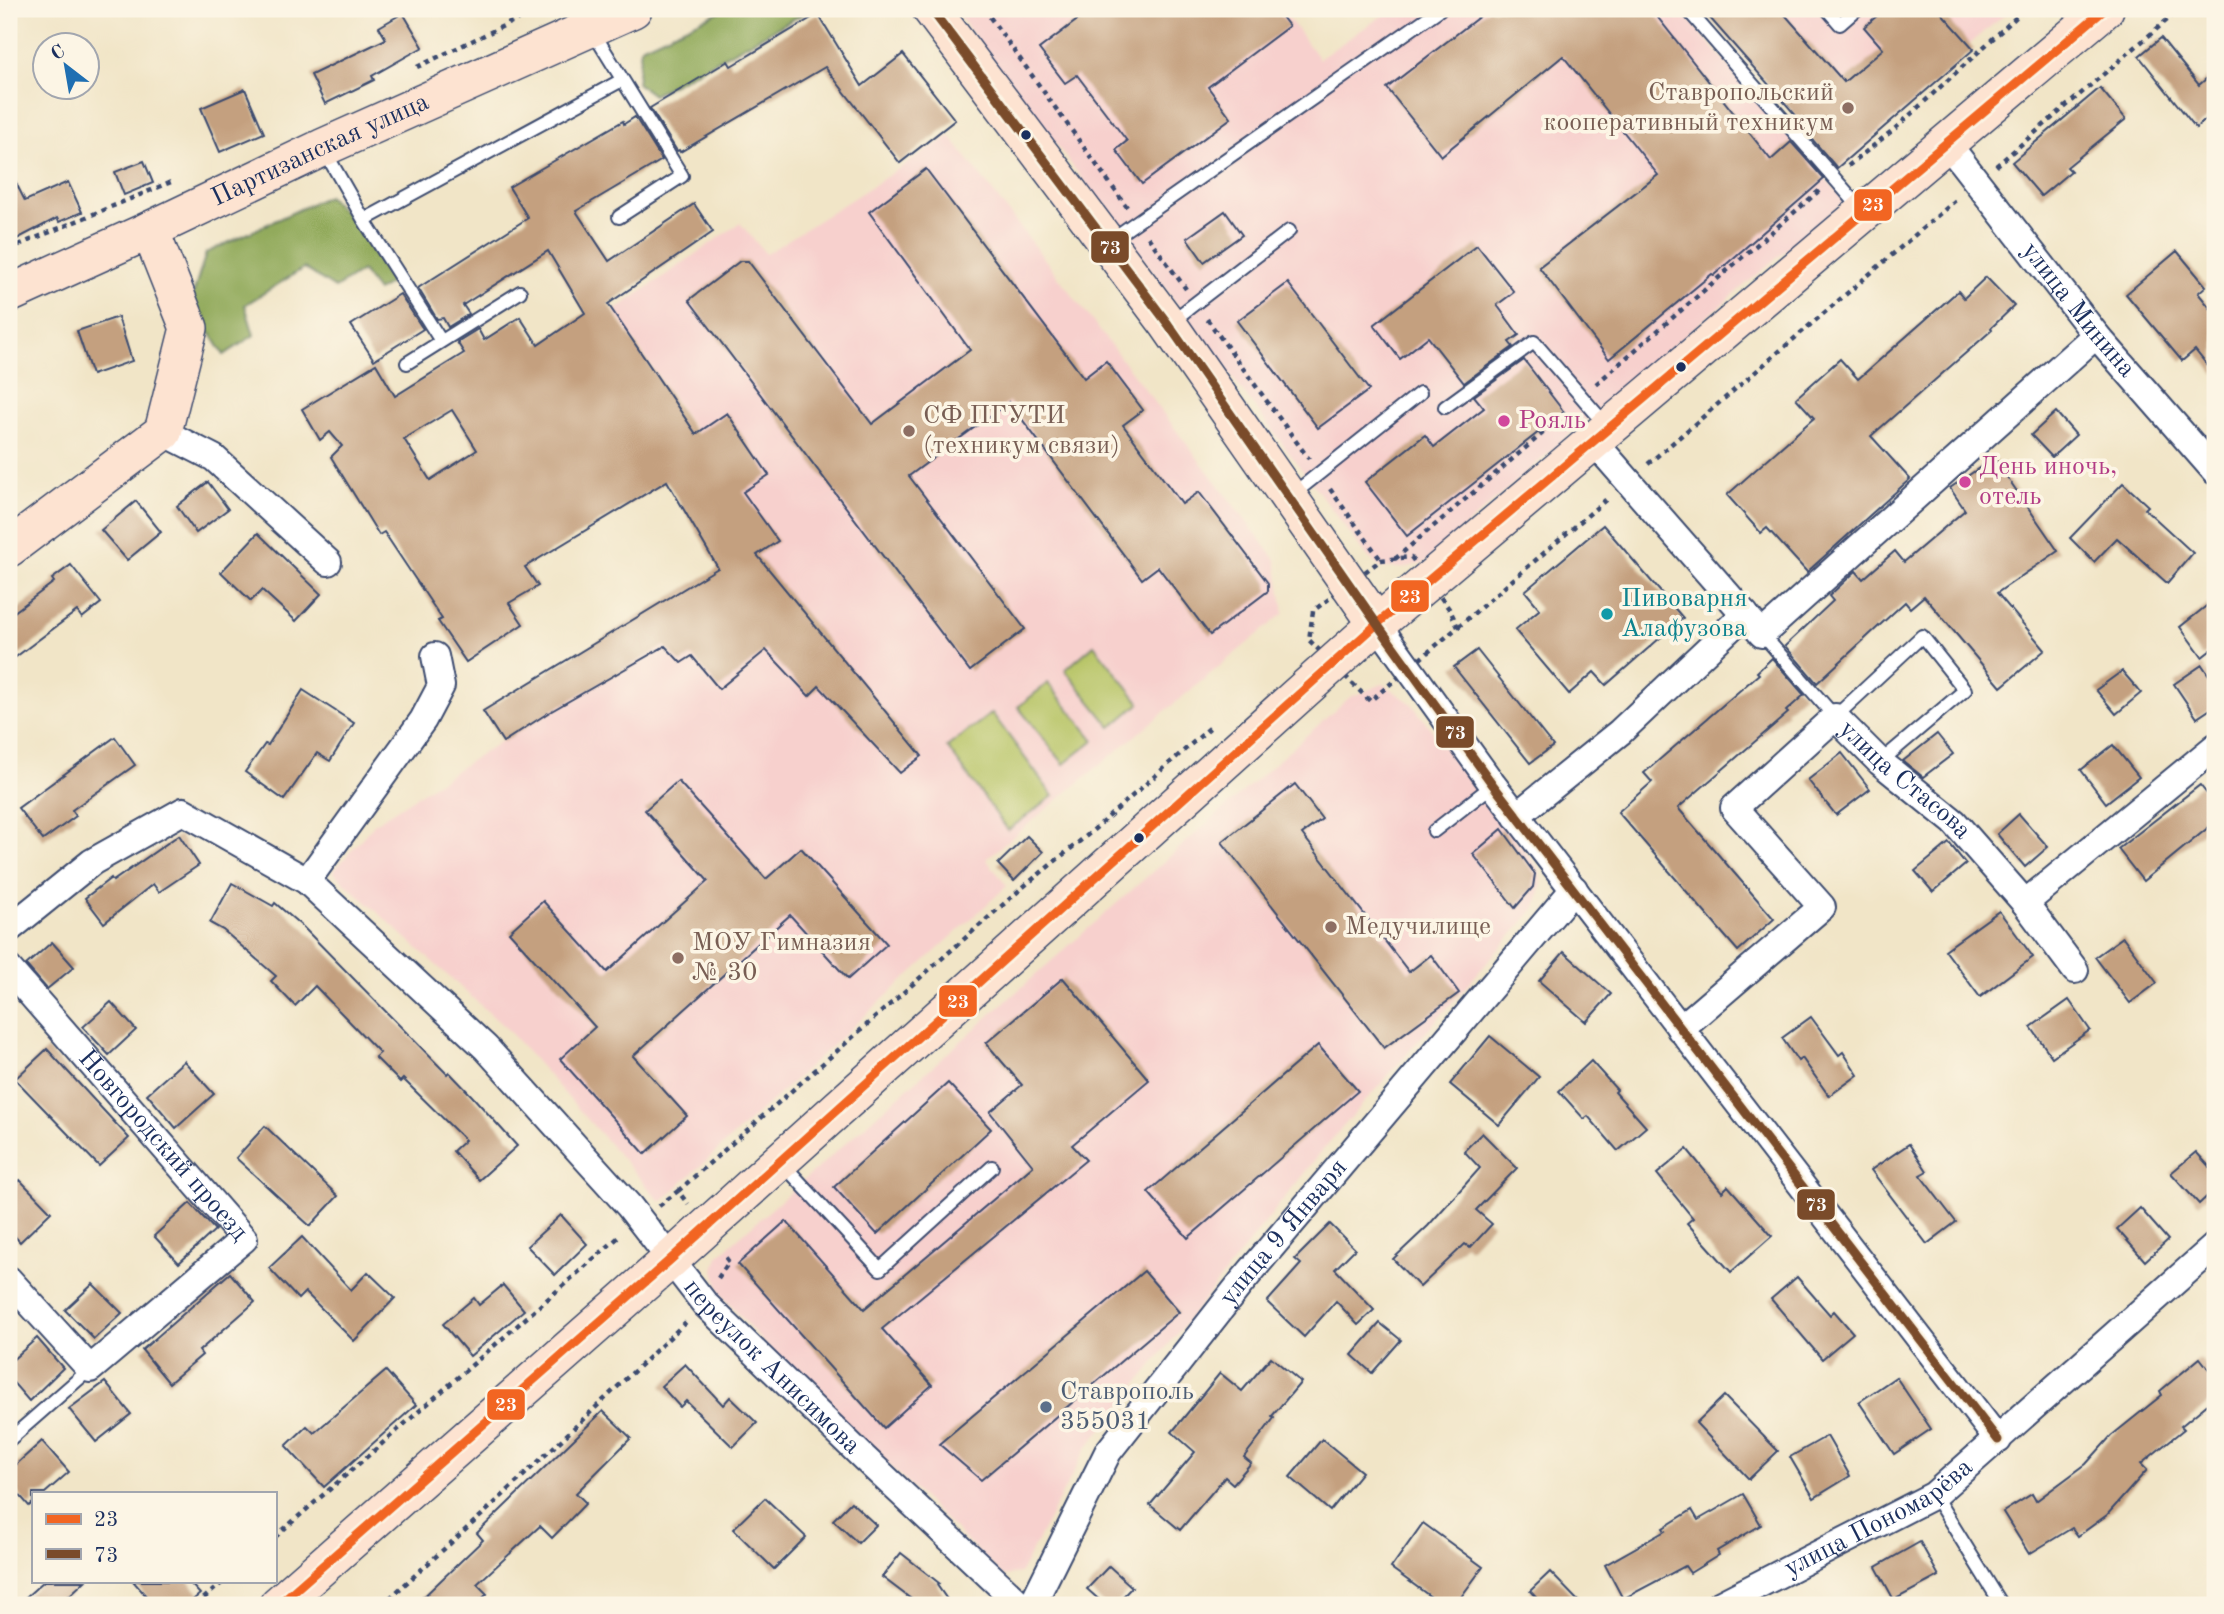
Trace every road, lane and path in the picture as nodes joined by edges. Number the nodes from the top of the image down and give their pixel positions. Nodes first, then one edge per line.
1 (633, 9) edge
2 (875, 9) edge
3 (891, 9) edge
4 (931, 9) edge
5 (984, 9) edge
6 (1440, 9) edge
7 (1687, 9) edge
8 (1827, 9) edge
9 (1857, 9) edge
10 (2025, 9) edge
11 (2105, 9) edge
12 (2180, 9) edge
13 (591, 29) junction
14 (622, 80) junction
15 (1898, 126) junction
16 (322, 148) junction
17 (1936, 151) junction
18 (1834, 178) junction
19 (1977, 182) junction
20 (1864, 213) junction
21 (619, 217) dead end
22 (364, 220) junction
23 (1137, 221) junction
24 (150, 230) junction
25 (1289, 231) dead end
26 (1107, 242) junction
27 (520, 292) dead end
28 (9, 294) edge
29 (1182, 313) junction
30 (2096, 335) junction
31 (441, 341) junction
32 (407, 363) dead end
33 (1419, 393) dead end
34 (1581, 397) junction
35 (1445, 407) dead end
36 (163, 432) junction
37 (1602, 436) junction
38 (2215, 471) edge
39 (1319, 474) junction
40 (1628, 481) junction
41 (1289, 498) junction
42 (9, 548) edge
43 (1395, 559) dead end
44 (1381, 560) dead end
45 (328, 562) dead end
46 (1745, 614) junction
47 (1377, 624) junction
48 (1458, 627) dead end
49 (1762, 634) junction
50 (1309, 640) dead end
51 (1299, 649) dead end
52 (435, 656) dead end
53 (1835, 716) junction
54 (1215, 723) dead end
55 (2215, 747) edge
56 (1880, 762) junction
57 (1493, 785) junction
58 (1516, 816) junction
59 (1434, 831) dead end
60 (307, 881) junction
61 (1574, 889) junction
62 (2025, 903) junction
63 (9, 929) edge
64 (9, 969) edge
65 (2075, 970) dead end
66 (1680, 1029) junction
67 (779, 1161) junction
68 (992, 1167) dead end
69 (678, 1191) dead end
70 (2215, 1246) edge
71 (670, 1260) junction
72 (9, 1280) edge
73 (90, 1368) junction
74 (9, 1440) edge
75 (1997, 1440) junction
76 (1934, 1495) junction
77 (223, 1582) edge
78 (196, 1605) edge
79 (278, 1605) edge
80 (1021, 1605) edge
81 (1032, 1605) edge
82 (1719, 1605) edge
83 (2002, 1605) edge

1 - 13 main road, Партизанская улица
2 - 3 path
4 - 26 main road
5 - 23 path
6 - 23 lane
7 - 18 lane
8 - 9 lane
10 - 15 path
11 - 17 main road
12 - 19 path
13 - 14 lane
13 - 16 main road, Партизанская улица
14 - 21 lane
14 - 22 lane
15 - 17 path
15 - 18 path
16 - 22 lane
16 - 24 main road, Партизанская улица
17 - 19 street, улица Минина
17 - 20 main road
17 - 40 path
18 - 20 lane
18 - 34 path
19 - 30 street, улица Минина
20 - 37 main road
22 - 31 lane
23 - 26 lane
23 - 29 path
24 - 28 main road, Партизанская улица
24 - 36 main road
25 - 29 lane
26 - 29 main road
27 - 31 lane
29 - 39 path
29 - 41 main road
30 - 38 street, улица Минина
30 - 49 street
31 - 32 lane
33 - 39 lane
34 - 35 lane
34 - 37 lane
34 - 43 path
36 - 42 main road
36 - 45 street
37 - 40 street
37 - 47 main road
39 - 41 lane
39 - 44 path
40 - 46 street
40 - 48 path
41 - 47 main road
46 - 49 street
46 - 58 street
47 - 57 street
47 - 67 main road
49 - 53 lane
50 - 51 path
52 - 60 street
53 - 56 street, улица Стасова
53 - 56 lane
53 - 66 street, улица Стасова
54 - 69 path
55 - 62 street
56 - 62 street, улица Стасова
57 - 58 street
57 - 59 lane
58 - 61 street
60 - 63 street, переулок Анисимова
60 - 71 street, переулок Анисимова
61 - 66 street
61 - 81 street, улица 9 Января
62 - 65 street, улица Стасова
64 - 73 street, Новгородский проезд
66 - 75 street
67 - 68 lane
67 - 71 main road
70 - 75 street, улица Пономарёва
71 - 79 main road
71 - 80 street, переулок Анисимова
72 - 73 street
73 - 74 lane
75 - 76 street, улица Пономарёва
76 - 82 street, улица Пономарёва
76 - 83 lane
77 - 78 path

